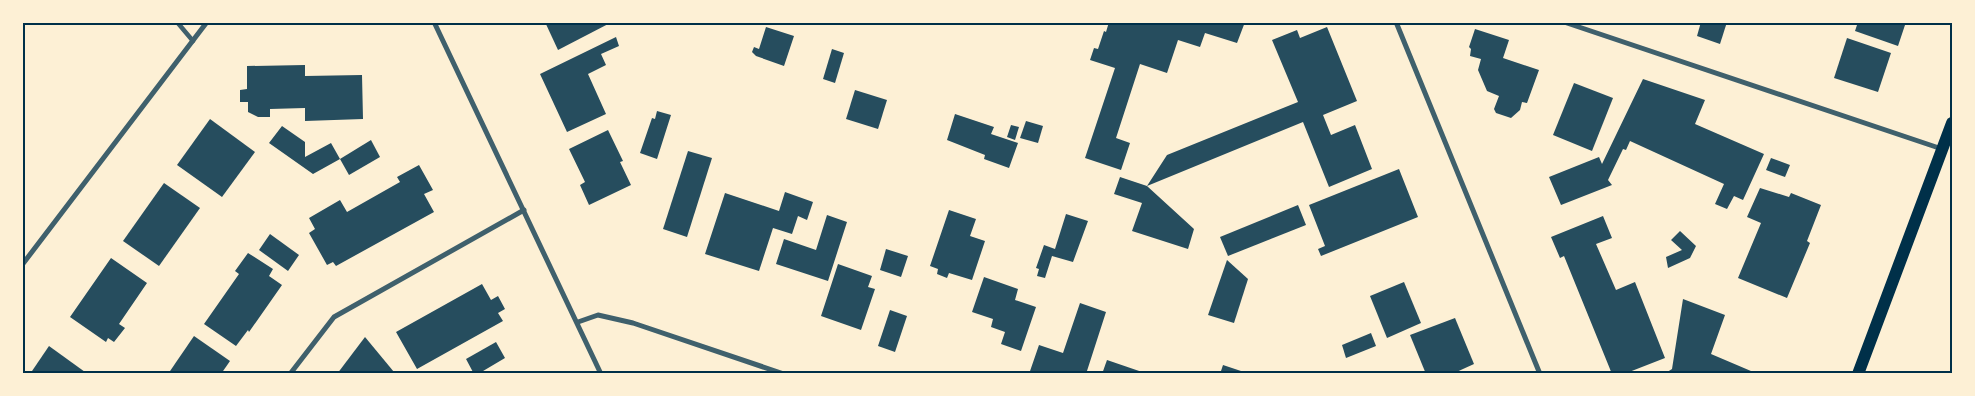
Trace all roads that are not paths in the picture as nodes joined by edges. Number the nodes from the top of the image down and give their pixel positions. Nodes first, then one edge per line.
1 (177, 22) edge
2 (207, 22) edge
3 (434, 22) edge
4 (1396, 22) edge
5 (1564, 22) edge
6 (193, 41) junction
7 (1952, 123) edge
8 (1942, 149) junction
9 (524, 210) junction
10 (22, 265) edge
11 (578, 322) junction
12 (290, 374) edge
13 (601, 374) edge
14 (784, 374) edge
15 (1540, 374) edge
16 (1858, 374) edge

1 - 6 street
2 - 6 street
3 - 9 street
4 - 15 street
5 - 8 street
6 - 10 street
7 - 8 main road
8 - 16 main road
9 - 11 street
9 - 12 street
11 - 13 street
11 - 14 street

